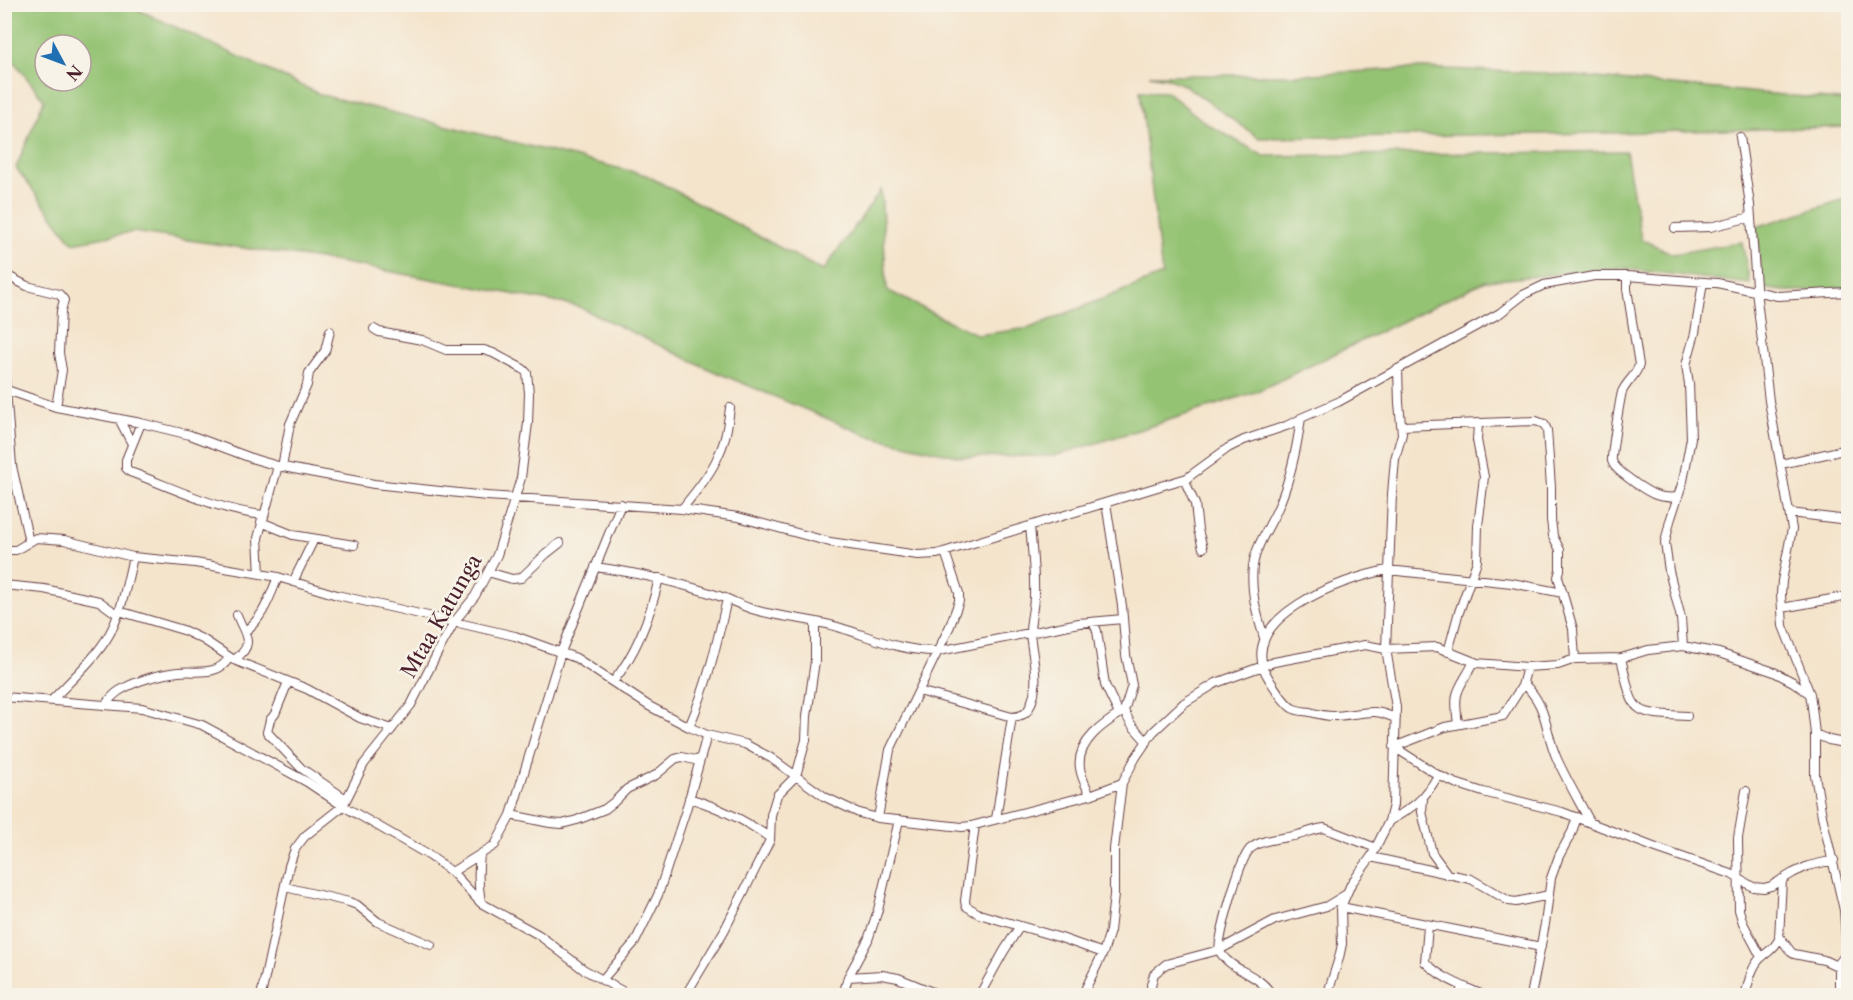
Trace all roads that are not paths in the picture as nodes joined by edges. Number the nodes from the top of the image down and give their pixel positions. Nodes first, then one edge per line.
1 (1740, 137) dead end
2 (1751, 217) junction
3 (1675, 228) dead end
4 (4, 264) edge
5 (5, 276) edge
6 (1627, 276) junction
7 (1702, 282) junction
8 (1757, 292) junction
9 (1848, 292) edge
10 (374, 329) dead end
11 (330, 331) dead end
12 (4, 365) edge
13 (1398, 369) junction
14 (5, 389) edge
15 (56, 407) junction
16 (730, 408) dead end
17 (1301, 418) junction
18 (119, 419) junction
19 (141, 423) junction
20 (1478, 424) junction
21 (1402, 426) junction
22 (132, 444) junction
23 (1848, 449) edge
24 (1781, 464) junction
25 (280, 466) junction
26 (1184, 478) junction
27 (1678, 497) junction
28 (515, 498) junction
29 (1106, 503) junction
30 (621, 504) junction
31 (682, 509) junction
32 (1790, 513) junction
33 (262, 519) junction
34 (1848, 520) edge
35 (1030, 526) junction
36 (314, 539) junction
37 (29, 542) junction
38 (560, 543) dead end
39 (354, 545) dead end
40 (1203, 548) dead end
41 (4, 550) edge
42 (945, 552) junction
43 (133, 557) junction
44 (595, 567) junction
45 (1388, 570) junction
46 (488, 572) junction
47 (260, 574) junction
48 (278, 577) junction
49 (659, 578) junction
50 (1470, 580) junction
51 (293, 582) junction
52 (4, 585) edge
53 (1563, 593) junction
54 (1848, 596) edge
55 (727, 599) junction
56 (1782, 608) junction
57 (118, 612) junction
58 (237, 615) dead end
59 (1123, 618) junction
60 (456, 621) junction
61 (1093, 622) junction
62 (815, 623) junction
63 (245, 631) junction
64 (1030, 633) junction
65 (1264, 638) junction
66 (1683, 646) junction
67 (1386, 650) junction
68 (939, 651) junction
69 (561, 652) junction
70 (1448, 652) junction
71 (1460, 657) junction
72 (1622, 658) junction
73 (232, 659) junction
74 (1575, 659) junction
75 (1474, 662) junction
76 (1262, 666) junction
77 (1527, 667) junction
78 (1466, 675) junction
79 (288, 682) junction
80 (614, 682) junction
81 (1523, 683) junction
82 (919, 691) junction
83 (1810, 694) junction
84 (4, 697) edge
85 (52, 700) junction
86 (105, 705) junction
87 (1122, 712) junction
88 (1686, 716) dead end
89 (1012, 717) junction
90 (1396, 718) junction
91 (1458, 724) junction
92 (689, 727) junction
93 (392, 729) junction
94 (1815, 734) junction
95 (707, 735) junction
96 (1147, 742) junction
97 (1848, 744) edge
98 (1395, 747) junction
99 (699, 761) junction
100 (1438, 775) junction
101 (796, 776) junction
102 (1122, 783) junction
103 (1746, 790) dead end
104 (1090, 795) junction
105 (689, 798) junction
106 (1423, 798) junction
107 (344, 802) junction
108 (512, 815) junction
109 (1577, 817) junction
110 (878, 818) junction
111 (996, 819) junction
112 (899, 820) junction
113 (1389, 821) junction
114 (1590, 822) junction
115 (975, 825) junction
116 (770, 838) junction
117 (1376, 848) junction
118 (480, 855) junction
119 (1371, 857) junction
120 (1834, 860) junction
121 (452, 872) junction
122 (1448, 875) junction
123 (1738, 878) junction
124 (1782, 879) junction
125 (285, 887) junction
126 (1345, 895) junction
127 (1549, 895) junction
128 (1848, 896) edge
129 (481, 903) junction
130 (1341, 907) junction
131 (1844, 910) junction
132 (1020, 926) junction
133 (1428, 926) junction
134 (1779, 936) junction
135 (431, 945) dead end
136 (1541, 947) junction
137 (1219, 950) junction
138 (1103, 953) junction
139 (1848, 953) edge
140 (1761, 957) junction
141 (1839, 967) junction
142 (848, 977) junction
143 (602, 980) junction
144 (1460, 991) edge
145 (261, 996) edge
146 (631, 996) edge
147 (685, 996) edge
148 (843, 996) edge
149 (942, 996) edge
150 (979, 996) edge
151 (1082, 996) edge
152 (1153, 996) edge
153 (1272, 996) edge
154 (1327, 996) edge
155 (1485, 996) edge
156 (1531, 996) edge
157 (1745, 996) edge
158 (1839, 996) edge

1 - 2 street
2 - 3 street
2 - 8 street
4 - 5 street
5 - 15 street
6 - 7 street
6 - 13 street
6 - 27 street
7 - 8 street
7 - 27 street
8 - 9 street
8 - 24 street
10 - 28 street, Mtaa Katunga
11 - 25 street
12 - 14 street
13 - 17 street
13 - 21 street
14 - 15 street
14 - 37 street
15 - 18 street
16 - 31 street
17 - 26 street
17 - 65 street
18 - 19 street
18 - 22 street
19 - 22 street
19 - 25 street
20 - 21 street
20 - 50 street
20 - 53 street
21 - 45 street
22 - 33 street
23 - 24 street
24 - 32 street
25 - 28 street
25 - 33 street
26 - 29 street
26 - 40 street
27 - 66 street
28 - 30 street
28 - 46 street, Mtaa Katunga
29 - 35 street
29 - 59 street
30 - 31 street
30 - 44 street
31 - 42 street
32 - 34 street
32 - 56 street
33 - 36 street
33 - 47 street
35 - 42 street
35 - 64 street
36 - 39 street
36 - 51 street
37 - 41 street
37 - 43 street
38 - 46 street
42 - 68 street
43 - 47 street
43 - 57 street
44 - 49 street
44 - 69 street
45 - 50 street
45 - 65 street
45 - 67 street
46 - 60 street, Mtaa Katunga
47 - 48 street
48 - 51 street
48 - 63 street
49 - 55 street
49 - 80 street
50 - 53 street
50 - 70 street
51 - 60 street
52 - 57 street
53 - 74 street
54 - 56 street
55 - 62 street
55 - 92 street
56 - 83 street
57 - 73 street
57 - 85 street
58 - 63 street
59 - 61 street
59 - 87 street
60 - 69 street
60 - 93 street, Mtaa Katunga
61 - 64 street
61 - 87 street
62 - 68 street
62 - 101 street
63 - 73 street
64 - 68 street
64 - 89 street
65 - 76 street
66 - 72 street
66 - 83 street
67 - 70 street
67 - 76 street
67 - 90 street
68 - 82 street
69 - 80 street
69 - 108 street
70 - 71 street
71 - 75 street
71 - 78 street
72 - 74 street
72 - 88 street
73 - 79 street
73 - 86 street
74 - 77 street
75 - 77 street
75 - 78 street
76 - 90 street
76 - 96 street
77 - 81 street
78 - 91 street
79 - 93 street
79 - 107 street
80 - 92 street
81 - 91 street
81 - 114 street
82 - 89 street
82 - 110 street
83 - 94 street
84 - 85 street
85 - 86 street
86 - 107 street
87 - 96 street
87 - 104 street
89 - 111 street
90 - 98 street
91 - 98 street
92 - 95 street
93 - 107 street, Mtaa Katunga
94 - 97 street
94 - 120 street
95 - 99 street
95 - 101 street
96 - 102 street
98 - 100 street
98 - 113 street
99 - 105 street
99 - 108 street
100 - 106 street
100 - 109 street
101 - 110 street
101 - 116 street
102 - 104 street
102 - 138 street
103 - 123 street
104 - 111 street
105 - 116 street
105 - 143 street
106 - 113 street
106 - 122 street
107 - 121 street
107 - 125 street, Mtaa Katunga
108 - 118 street
109 - 114 street
109 - 127 street
110 - 112 street
111 - 115 street
112 - 115 street
112 - 142 street
113 - 117 street
114 - 123 street
115 - 132 street
116 - 147 street
117 - 119 street
117 - 137 street
118 - 121 street
118 - 129 street
119 - 122 street
119 - 126 street
120 - 124 street
120 - 131 street
121 - 129 street
122 - 127 street
123 - 124 street
123 - 140 street
124 - 134 street
125 - 135 street
125 - 145 street, Mtaa Katunga
126 - 130 street
126 - 137 street
127 - 136 street
128 - 131 street
129 - 143 street
130 - 133 street
130 - 154 street
131 - 139 street
132 - 138 street
132 - 150 street
133 - 136 street
133 - 144 street
134 - 140 street
134 - 141 street
136 - 156 street
137 - 152 street
137 - 153 street
138 - 151 street
139 - 141 street
140 - 157 street
141 - 158 street
142 - 148 street
142 - 149 street
143 - 146 street
144 - 155 street

